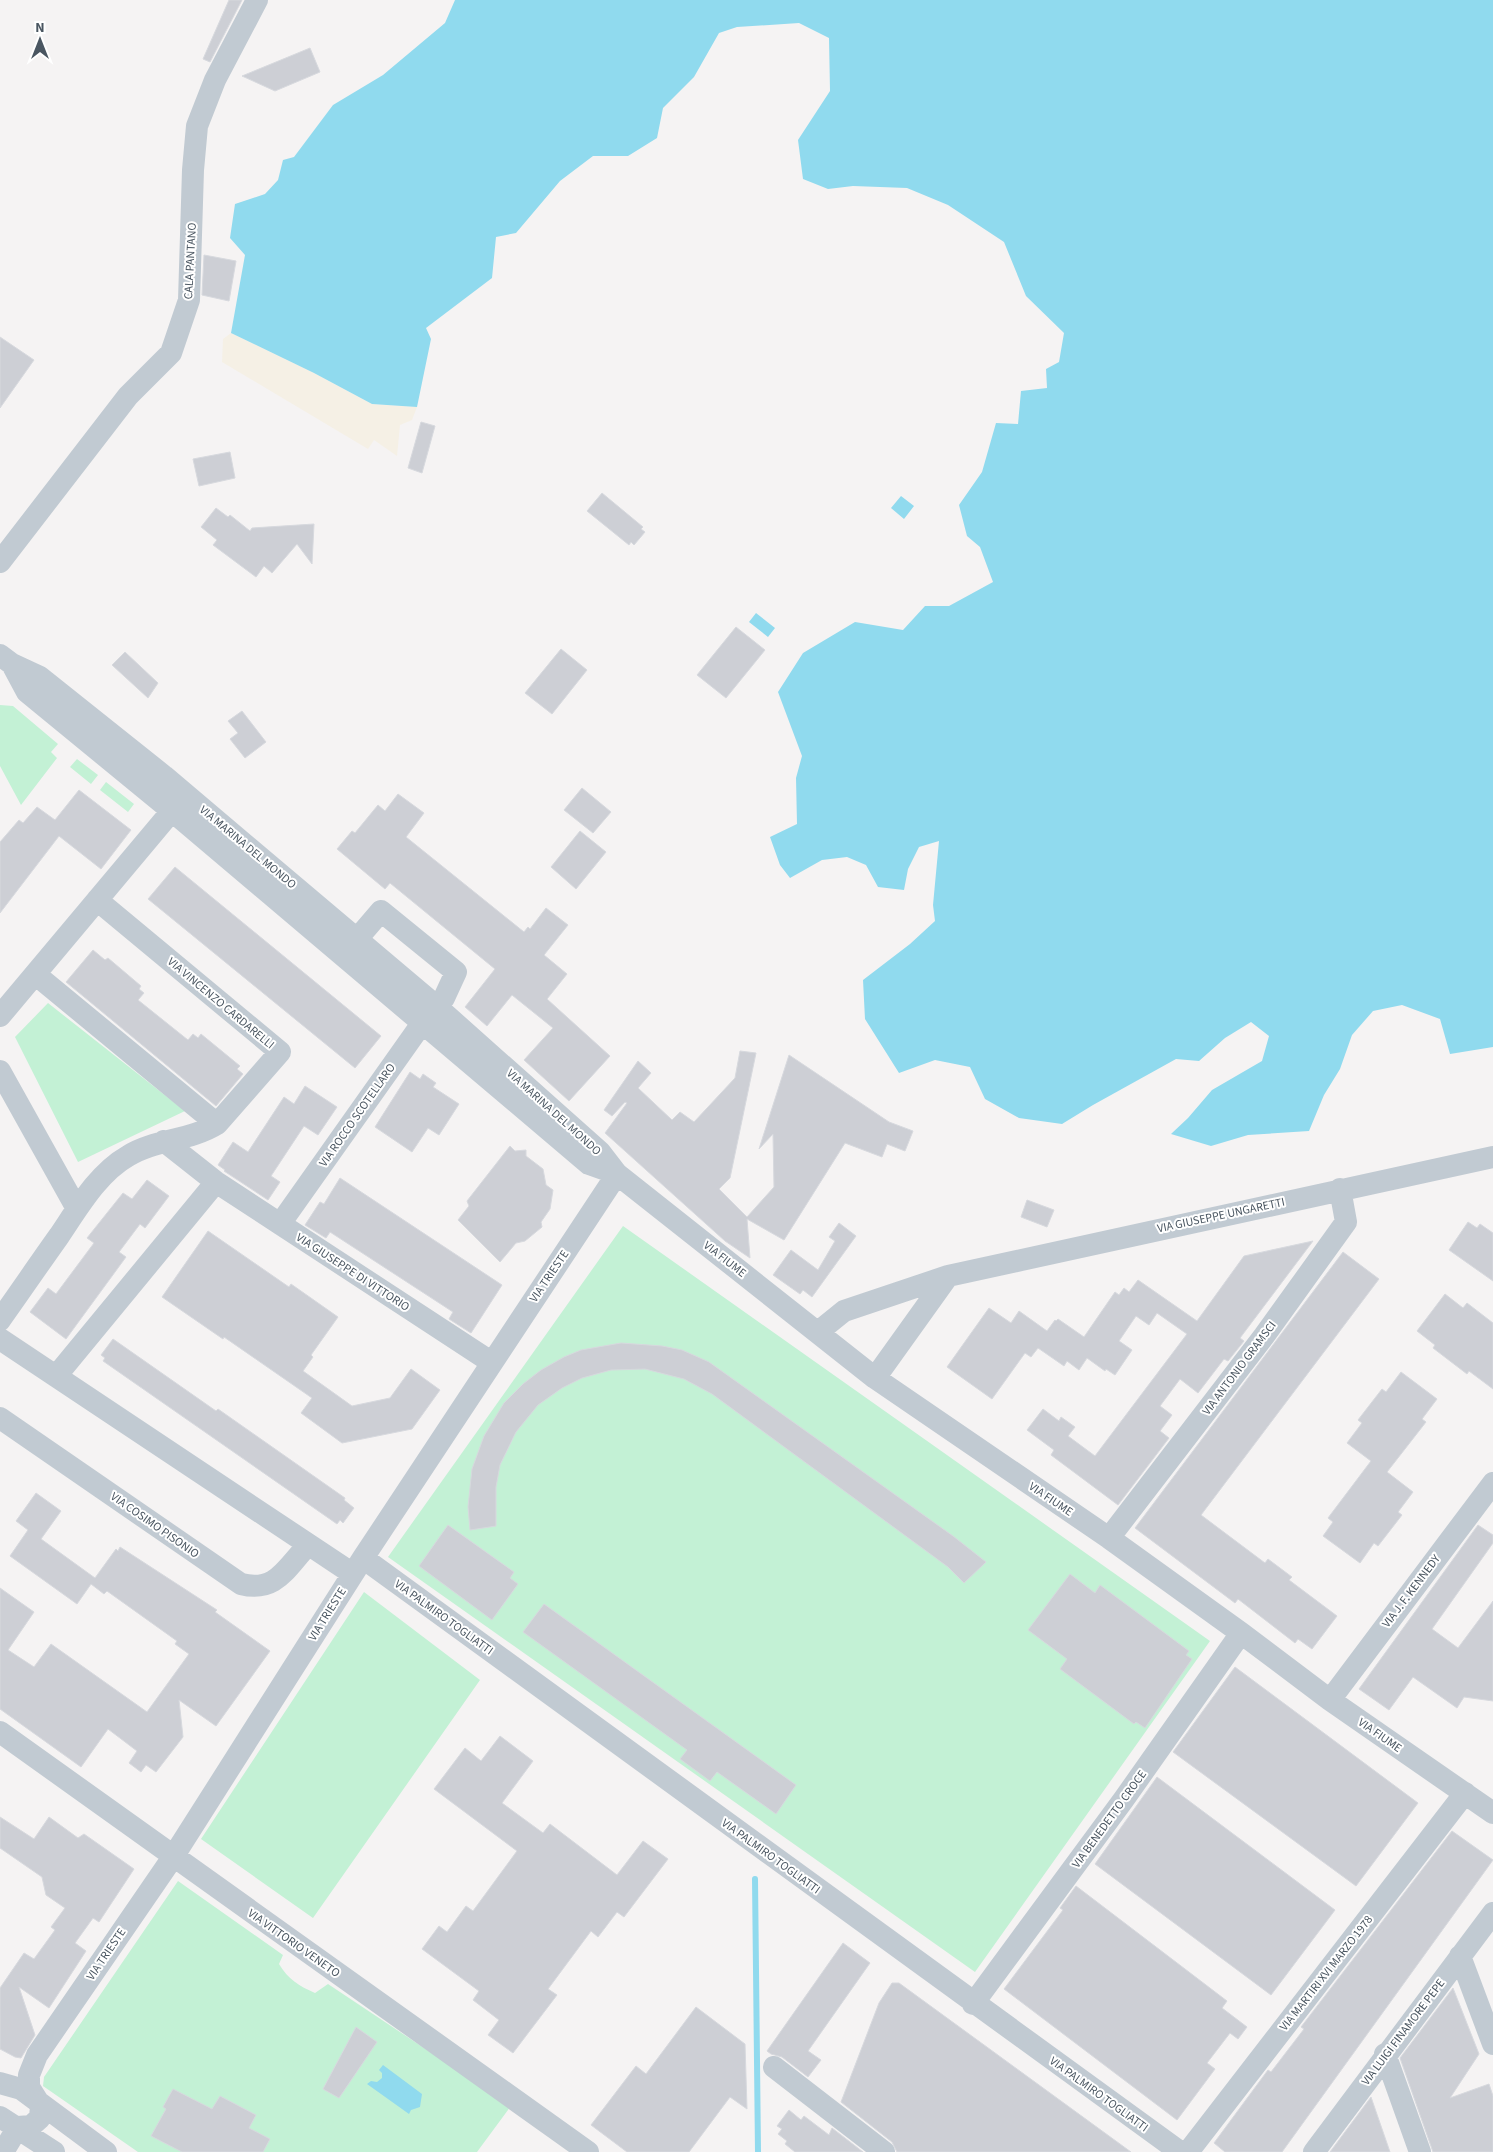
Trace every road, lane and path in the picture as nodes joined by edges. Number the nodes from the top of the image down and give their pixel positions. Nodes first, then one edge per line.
1 (257, 0) edge
2 (0, 562) edge
3 (4, 666) edge
4 (179, 803) junction
5 (97, 900) junction
6 (357, 939) junction
7 (35, 974) junction
8 (430, 1014) junction
9 (0, 1016) edge
10 (0, 1071) edge
11 (217, 1124) junction
12 (164, 1141) junction
13 (1493, 1157) edge
14 (617, 1174) junction
15 (216, 1182) junction
16 (1340, 1189) junction
17 (77, 1209) junction
18 (280, 1224) junction
19 (948, 1276) junction
20 (0, 1320) edge
21 (818, 1332) junction
22 (0, 1338) edge
23 (491, 1362) junction
24 (57, 1375) junction
25 (875, 1378) junction
26 (0, 1418) edge
27 (1493, 1483) edge
28 (1109, 1538) junction
29 (308, 1544) junction
30 (358, 1566) junction
31 (1241, 1633) junction
32 (1330, 1700) junction
33 (0, 1732) edge
34 (1465, 1793) junction
35 (1493, 1813) edge
36 (173, 1857) junction
37 (1493, 1913) edge
38 (1460, 1956) junction
39 (974, 2004) junction
40 (1493, 2044) edge
41 (1386, 2054) junction
42 (37, 2055) junction
43 (774, 2067) dead end
44 (3, 2077) edge
45 (41, 2106) junction
46 (9, 2122) edge
47 (3, 2152) edge
48 (54, 2152) edge
49 (106, 2152) edge
50 (588, 2152) edge
51 (884, 2152) edge
52 (1180, 2152) edge
53 (1188, 2152) edge
54 (1314, 2152) edge
55 (1420, 2152) edge

1 - 2 street, CALA PANTANO
3 - 4 street, VIA MARINA DEL MONDO
4 - 5 street
4 - 6 street, VIA MARINA DEL MONDO
4 - 8 street, VIA MARINA DEL MONDO
5 - 7 street
5 - 11 street, VIA VINCENZO CARDARELLI
6 - 8 street, VIA MARINA DEL MONDO
6 - 8 street, VIA ROCCO SCOTELLARO
7 - 9 street
7 - 11 street
8 - 14 street, VIA MARINA DEL MONDO
8 - 18 street, VIA ROCCO SCOTELLARO
10 - 17 street
11 - 12 street, VIA VINCENZO CARDARELLI
12 - 15 street, VIA GIUSEPPE DI VITTORIO
12 - 17 street, VIA VINCENZO CARDARELLI
13 - 16 street, VIA GIUSEPPE UNGARETTI
14 - 21 street, VIA FIUME
14 - 23 street, VIA TRIESTE
15 - 18 street, VIA GIUSEPPE DI VITTORIO
15 - 24 street
16 - 19 street, VIA GIUSEPPE UNGARETTI
16 - 28 street, VIA ANTONIO GRAMSCI
17 - 20 street, VIA VINCENZO CARDARELLI
18 - 23 street, VIA GIUSEPPE DI VITTORIO
19 - 21 street, VIA GIUSEPPE UNGARETTI
19 - 25 street
21 - 25 street, VIA FIUME
22 - 24 street
23 - 30 street, VIA TRIESTE
24 - 29 street
25 - 28 street, VIA FIUME
26 - 29 street, VIA COSIMO PISONIO
27 - 32 street, VIA J. F. KENNEDY
28 - 31 street, VIA FIUME
29 - 30 street
30 - 36 street, VIA TRIESTE
30 - 39 street, VIA PALMIRO TOGLIATTI
31 - 32 street, VIA FIUME
31 - 39 street, VIA BENEDETTO CROCE
32 - 34 street, VIA FIUME
33 - 36 street, VIA VITTORIO VENETO
34 - 35 street, VIA FIUME
34 - 53 street, VIA MARTIRI XVI MARZO 1978
36 - 42 street, VIA TRIESTE
36 - 50 street, VIA VITTORIO VENETO
37 - 38 street, VIA LUIGI FINAMORE PEPE
38 - 40 street
38 - 41 street, VIA LUIGI FINAMORE PEPE
39 - 52 street, VIA PALMIRO TOGLIATTI
41 - 54 street, VIA LUIGI FINAMORE PEPE
41 - 55 street
42 - 44 street
42 - 45 street
43 - 51 street
44 - 45 street
45 - 46 street
45 - 49 street
46 - 47 street
46 - 48 street

